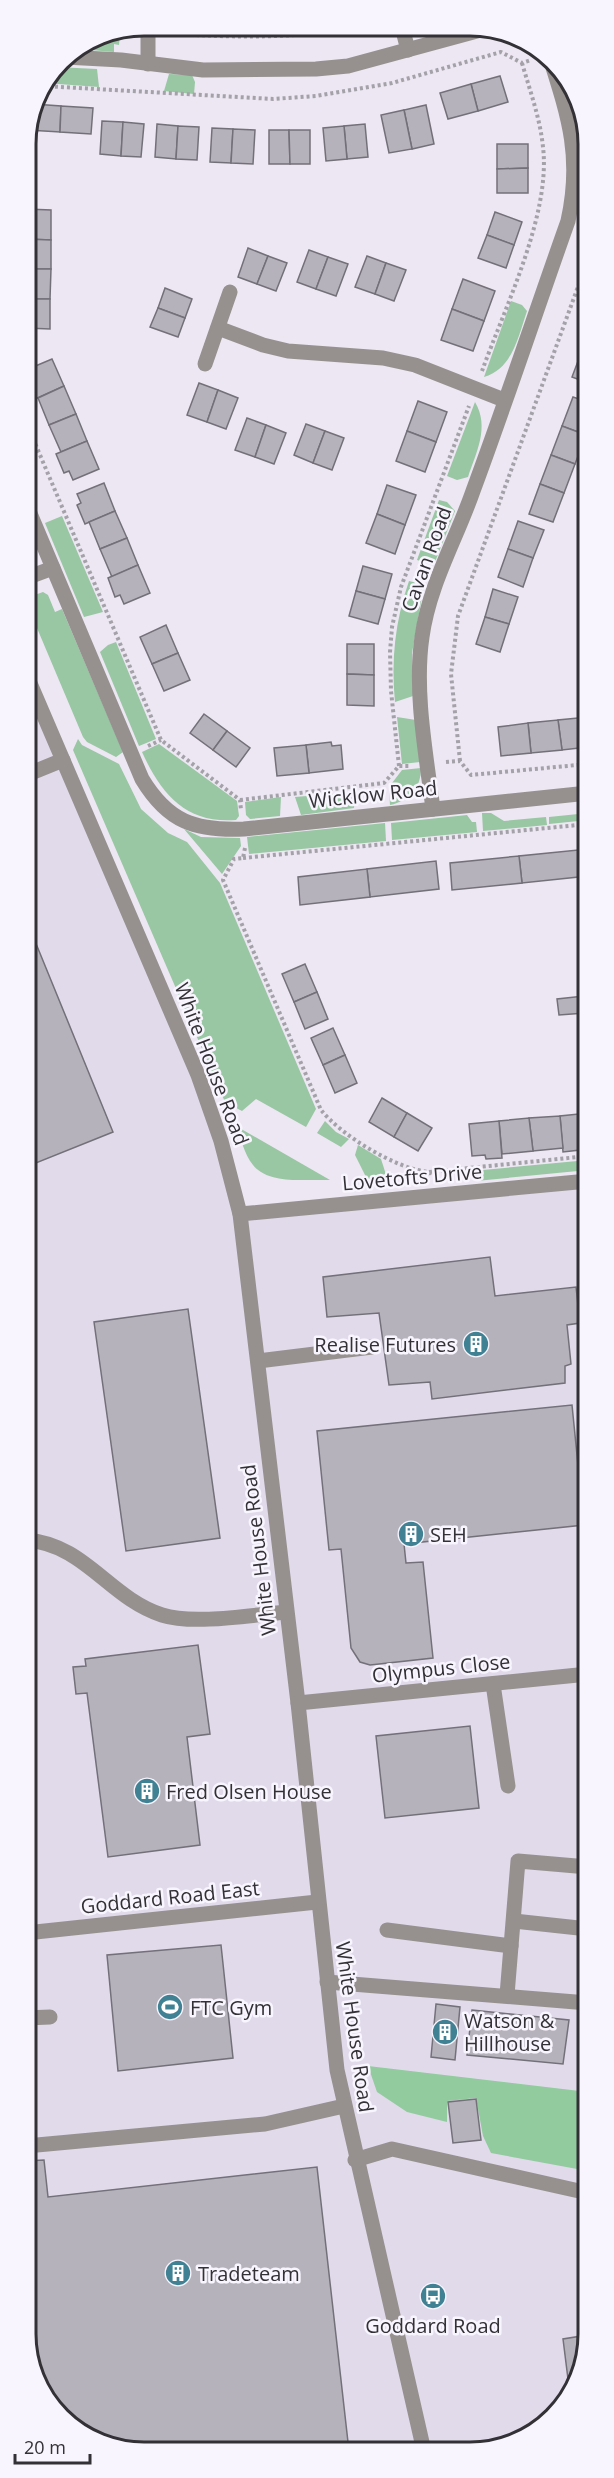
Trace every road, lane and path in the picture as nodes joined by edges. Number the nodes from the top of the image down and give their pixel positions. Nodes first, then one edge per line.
1 (148, 36) edge
2 (258, 36) edge
3 (290, 36) edge
4 (404, 36) edge
5 (459, 36) edge
6 (408, 50) junction
7 (78, 58) edge
8 (522, 63) dead end
9 (148, 64) junction
10 (557, 80) edge
11 (578, 289) edge
12 (230, 292) dead end
13 (218, 328) junction
14 (205, 364) dead end
15 (476, 388) junction
16 (504, 400) junction
17 (36, 446) edge
18 (36, 528) edge
19 (53, 568) junction
20 (36, 574) edge
21 (36, 697) edge
22 (63, 760) junction
23 (460, 761) dead end
24 (399, 766) dead end
25 (36, 771) edge
26 (578, 794) edge
27 (433, 809) junction
28 (578, 825) edge
29 (243, 829) junction
30 (243, 858) junction
31 (578, 1157) edge
32 (429, 1172) junction
33 (578, 1181) edge
34 (431, 1197) junction
35 (240, 1214) junction
36 (372, 1347) dead end
37 (258, 1361) junction
38 (36, 1541) edge
39 (286, 1612) junction
40 (578, 1675) edge
41 (493, 1684) junction
42 (298, 1703) junction
43 (508, 1786) dead end
44 (578, 1866) edge
45 (317, 1902) junction
46 (514, 1921) junction
47 (578, 1928) edge
48 (387, 1930) dead end
49 (36, 1932) edge
50 (511, 1946) junction
51 (327, 1982) junction
52 (507, 1995) junction
53 (578, 2002) edge
54 (50, 2017) dead end
55 (36, 2018) edge
56 (344, 2106) junction
57 (36, 2145) edge
58 (355, 2160) junction
59 (578, 2191) edge
60 (422, 2442) edge

1 - 9 street
2 - 3 path
4 - 6 street
5 - 6 street
6 - 9 street
7 - 9 street
8 - 15 path
10 - 16 street, Cavan Road
11 - 23 path
12 - 13 street
13 - 14 street
13 - 15 street
15 - 16 street
15 - 24 path
16 - 27 street, Cavan Road
17 - 29 path
18 - 19 street
19 - 20 street
19 - 29 street, Wicklow Road
21 - 22 street, White House Road
22 - 25 street
22 - 35 street, White House Road
26 - 27 street, Wicklow Road
27 - 29 street, Wicklow Road
28 - 30 path
29 - 30 path
30 - 32 path
31 - 32 path
32 - 34 path
33 - 34 street, Lovetofts Drive
34 - 35 street, Lovetofts Drive
35 - 37 street, White House Road
36 - 37 street
37 - 39 street, White House Road
38 - 39 street
39 - 42 street, White House Road
40 - 41 street, Olympus Close
41 - 42 street, Olympus Close
41 - 43 street
42 - 45 street, White House Road
44 - 46 street
45 - 49 street, Goddard Road East
45 - 51 street, White House Road
46 - 47 street
46 - 50 street
48 - 50 street
50 - 52 street
51 - 52 street
51 - 56 street, White House Road
52 - 53 street
54 - 55 street
56 - 57 street
56 - 58 street, White House Road
58 - 59 street
58 - 60 street, White House Road

